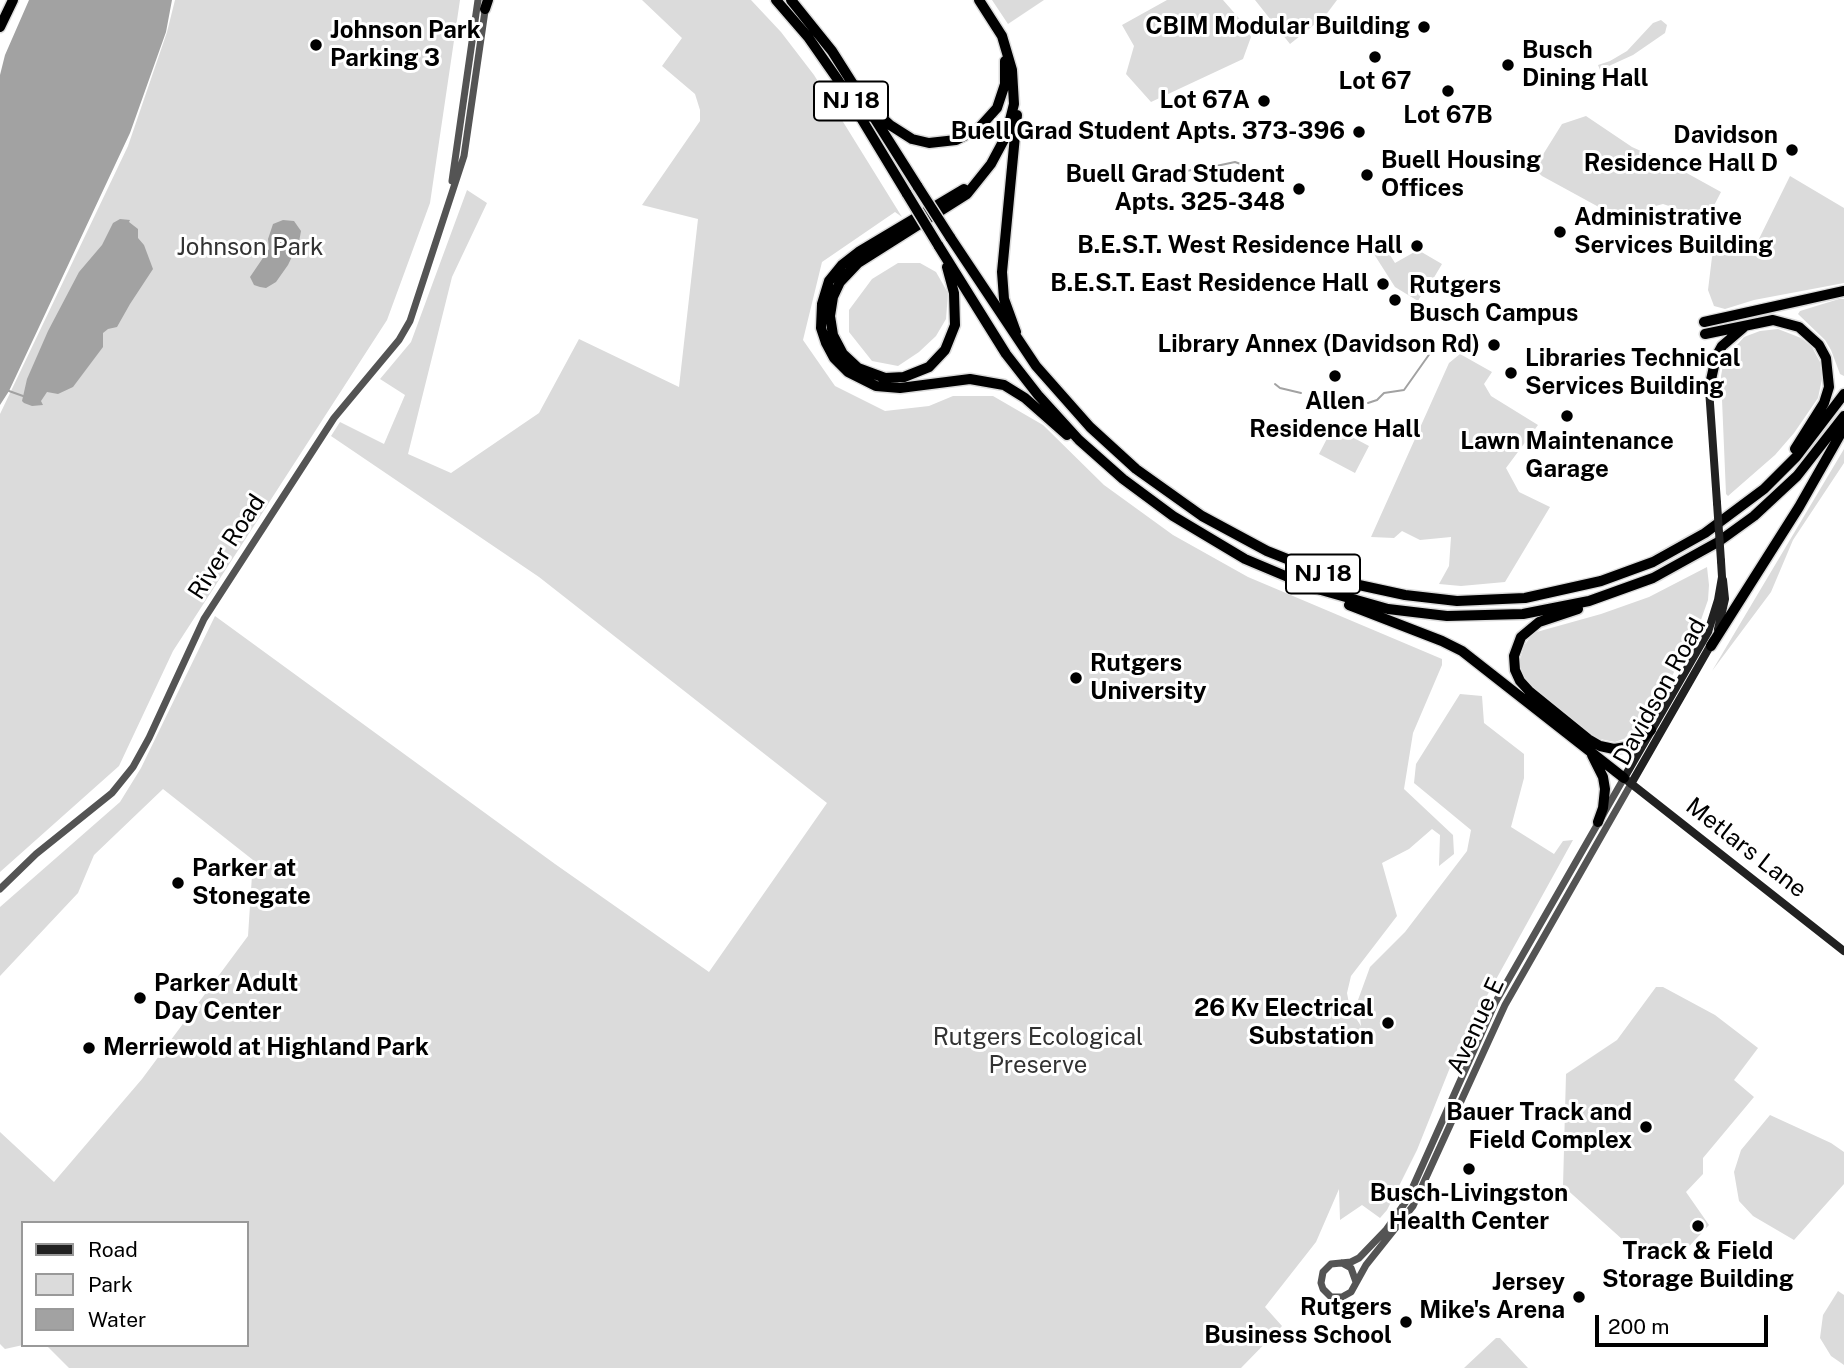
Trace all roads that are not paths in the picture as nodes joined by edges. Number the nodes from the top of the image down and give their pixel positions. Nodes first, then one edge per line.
1 (13, 0) edge
2 (478, 0) edge
3 (769, 0) edge
4 (776, 0) edge
5 (791, 0) edge
6 (979, 0) edge
7 (487, 3) edge
8 (797, 24) junction
9 (0, 26) edge
10 (1002, 36) junction
11 (866, 103) junction
12 (1014, 104) junction
13 (976, 183) junction
14 (450, 199) junction
15 (940, 247) junction
16 (1844, 291) edge
17 (1704, 322) dead end
18 (1750, 324) junction
19 (1705, 334) dead end
20 (1022, 348) junction
21 (1709, 389) joint
22 (1844, 394) edge
23 (1844, 416) edge
24 (1844, 428) edge
25 (1079, 440) junction
26 (1754, 497) junction
27 (1722, 577) junction
28 (1314, 588) junction
29 (1589, 601) junction
30 (1711, 646) junction
31 (1651, 730) junction
32 (1590, 751) junction
33 (1628, 781) junction
34 (1598, 822) junction
35 (0, 889) edge
36 (1844, 951) edge
37 (1342, 1263) junction
38 (1356, 1283) junction

1 - 9 highway
2 - 14 street, River Road
3 - 8 highway
4 - 8 highway, NJ 18
5 - 11 highway, NJ 18
6 - 10 highway
7 - 14 street, River Road
8 - 15 highway, NJ 18, bridge
10 - 11 highway
10 - 12 highway
11 - 20 highway, NJ 18, bridge
12 - 13 highway
12 - 20 highway
13 - 15 highway
13 - 25 highway
14 - 35 street, River Road
15 - 25 highway, NJ 18
16 - 17 highway
18 - 19 highway
18 - 21 highway
18 - 26 highway
20 - 26 highway, NJ 18
21 - 27 main road, Davidson Road, bridge
22 - 26 highway, NJ 18
23 - 29 highway, NJ 18
24 - 30 highway
25 - 28 highway, NJ 18
27 - 30 main road, Davidson Road
27 - 31 main road, Davidson Road
28 - 29 highway, NJ 18
28 - 32 highway
29 - 31 highway
30 - 33 main road, Davidson Road
31 - 33 main road, Davidson Road
32 - 33 highway
32 - 34 highway
33 - 34 street, Avenue E
33 - 36 main road, Metlars Lane
33 - 38 street, Avenue E
34 - 37 street, Avenue E
37 - 38 street
37 - 38 street, Avenue E

